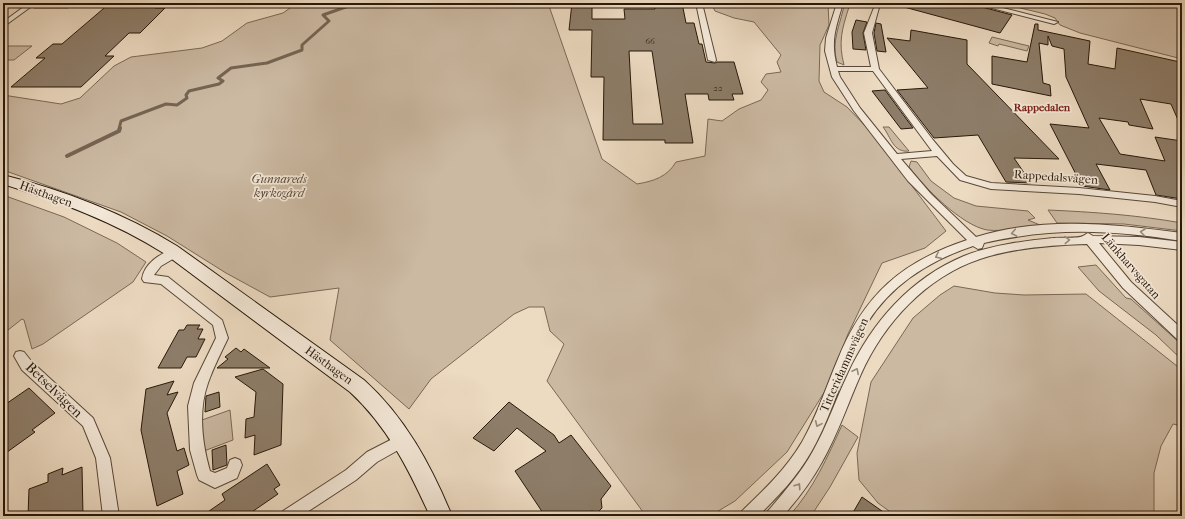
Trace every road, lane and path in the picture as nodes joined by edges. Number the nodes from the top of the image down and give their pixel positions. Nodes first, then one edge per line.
1 (33, 3) edge
2 (699, 3) edge
3 (840, 3) edge
4 (975, 3) edge
5 (878, 5) dead end
6 (1054, 22) dead end
7 (3, 25) edge
8 (712, 60) dead end
9 (834, 69) junction
10 (875, 69) junction
11 (939, 153) junction
12 (894, 156) junction
13 (3, 179) edge
14 (1182, 204) edge
15 (1079, 227) junction
16 (1182, 237) edge
17 (1090, 239) junction
18 (975, 242) junction
19 (1182, 246) edge
20 (174, 252) junction
21 (987, 253) junction
22 (1182, 337) edge
23 (20, 356) dead end
24 (404, 438) junction
25 (235, 465) dead end
26 (111, 516) edge
27 (288, 516) edge
28 (441, 516) edge
29 (747, 516) edge
30 (773, 516) edge

1 - 7 street
2 - 8 street
3 - 9 street
4 - 6 street
5 - 10 street, Rappedalsvägen
9 - 10 street
9 - 12 street
10 - 11 street, Rappedalsvägen
11 - 12 street
11 - 14 street, Rappedalsvägen
12 - 18 street
13 - 20 street, Hästhagen
16 -> 15 street, Titteridammsvägen
15 - 17 street, Länkharvsgatan
15 -> 18 street, Titteridammsvägen
17 - 19 street, Titteridammsvägen
21 -> 17 street, Titteridammsvägen
17 - 22 street, Länkharvsgatan
18 - 21 street
18 -> 29 street, Titteridammsvägen
20 - 24 street, Hästhagen
20 - 25 street
30 -> 21 street, Titteridammsvägen
23 - 26 street, Betselvägen
24 - 27 street
24 - 28 street, Hästhagen

